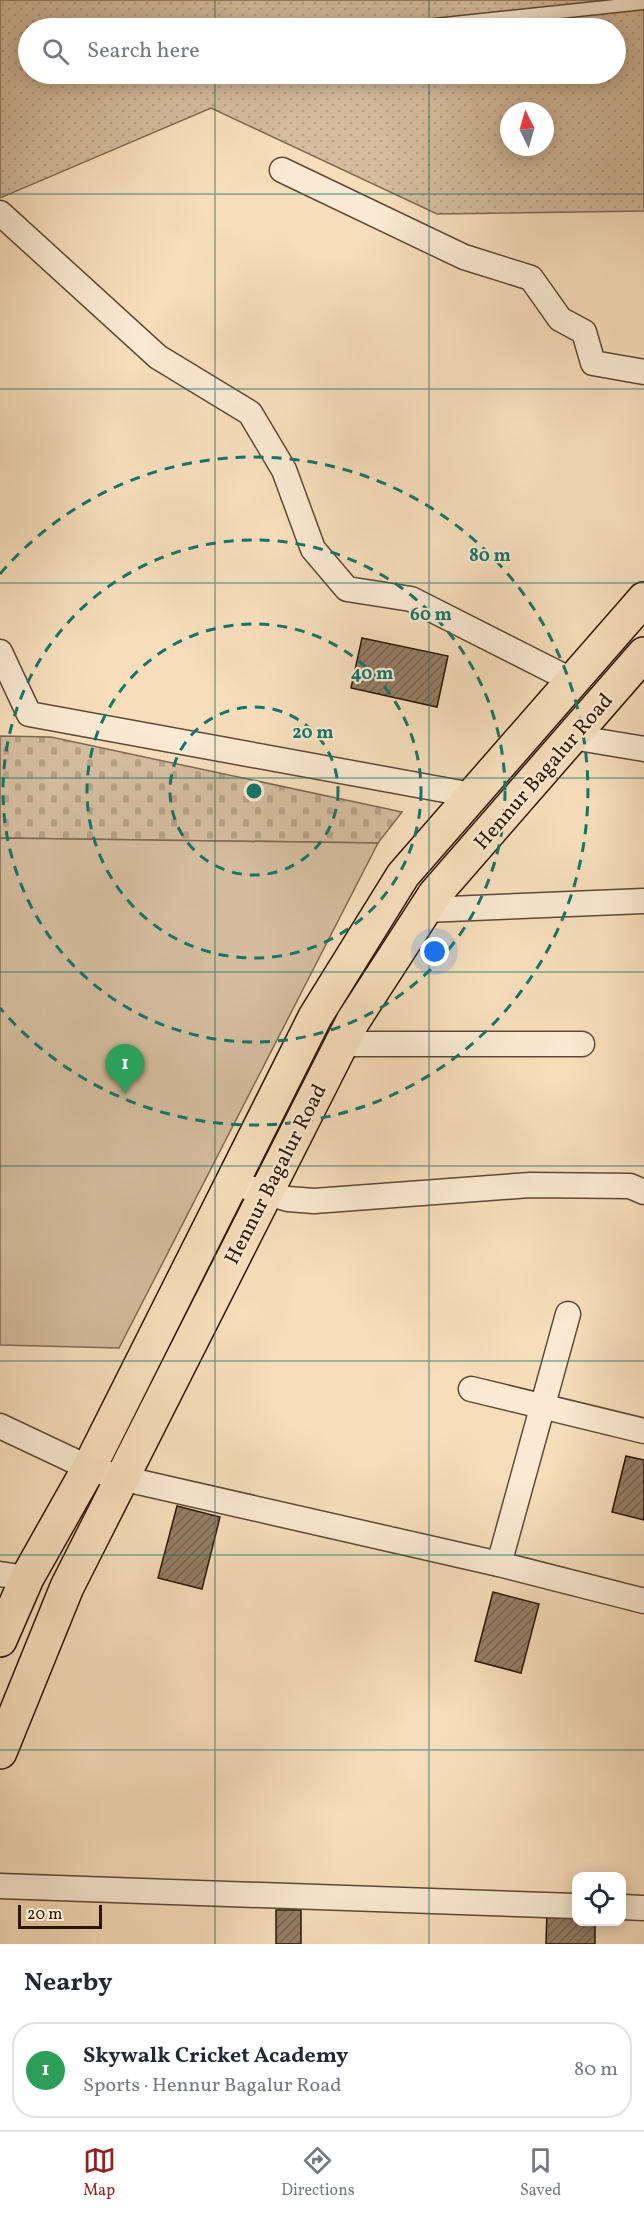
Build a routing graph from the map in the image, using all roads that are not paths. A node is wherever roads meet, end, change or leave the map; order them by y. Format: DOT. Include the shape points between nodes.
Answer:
graph roads {
  1 [pos="644,3"];
  2 [pos="502,18"];
  3 [pos="282,170"];
  4 [pos="0,213"];
  5 [pos="644,372"];
  6 [pos="644,599"];
  7 [pos="0,652"];
  8 [pos="644,654"];
  9 [pos="573,681"];
  10 [pos="572,736"];
  11 [pos="644,749"];
  12 [pos="472,795"];
  13 [pos="644,902"];
  14 [pos="425,910"];
  15 [pos="342,1044"];
  16 [pos="582,1044"];
  17 [pos="232,1183"];
  18 [pos="644,1192"];
  19 [pos="266,1194"];
  20 [pos="568,1314"];
  21 [pos="471,1389"];
  22 [pos="542,1406"];
  23 [pos="0,1426"];
  24 [pos="644,1431"];
  25 [pos="89,1468"];
  26 [pos="121,1478"];
  27 [pos="499,1564"];
  28 [pos="13,1576"];
  29 [pos="644,1601"];
  30 [pos="0,1640"];
  31 [pos="0,1752"];
  32 [pos="0,1886"];
  33 [pos="572,1906"];
  34 [pos="626,1907"];
  35 [pos="644,1908"];
  1 -- 2 [label="lane"];
  3 -- 5 [label="street" via="464,257 531,278 560,319 584,332 593,363"];
  4 -- 9 [label="street" via="158,357 250,413 284,470 313,549 347,589 411,599"];
  6 -- 9 [label="main road, Hennur Bagalur Road"];
  7 -- 12 [label="street" via="29,714"];
  8 -- 10 [label="main road, Hennur Bagalur Road"];
  9 -- 12 [label="main road, Hennur Bagalur Road"];
  10 -- 11 [label="street"];
  10 -- 14 [label="main road, Hennur Bagalur Road"];
  12 -- 17 [label="main road, Hennur Bagalur Road" via="403,875 321,1006"];
  13 -- 14 [label="street"];
  14 -- 15 [label="main road, Hennur Bagalur Road"];
  15 -- 16 [label="street"];
  15 -- 19 [label="main road, Hennur Bagalur Road"];
  17 -- 19 [label="street"];
  17 -- 25 [label="main road, Hennur Bagalur Road"];
  18 -- 19 [label="street" via="630,1186 530,1185 314,1201"];
  19 -- 26 [label="main road, Hennur Bagalur Road"];
  20 -- 22 [label="street"];
  21 -- 22 [label="street"];
  22 -- 24 [label="street"];
  22 -- 27 [label="street"];
  23 -- 25 [label="street"];
  25 -- 26 [label="street"];
  25 -- 28 [label="main road, Hennur Bagalur Road"];
  26 -- 27 [label="street"];
  26 -- 31 [label="main road, Hennur Bagalur Road" via="67,1587"];
  27 -- 29 [label="street"];
  28 -- 30 [label="main road, Hennur Bagalur Road"];
  32 -- 33 [label="street"];
  34 -- 35 [label="street"];
}
